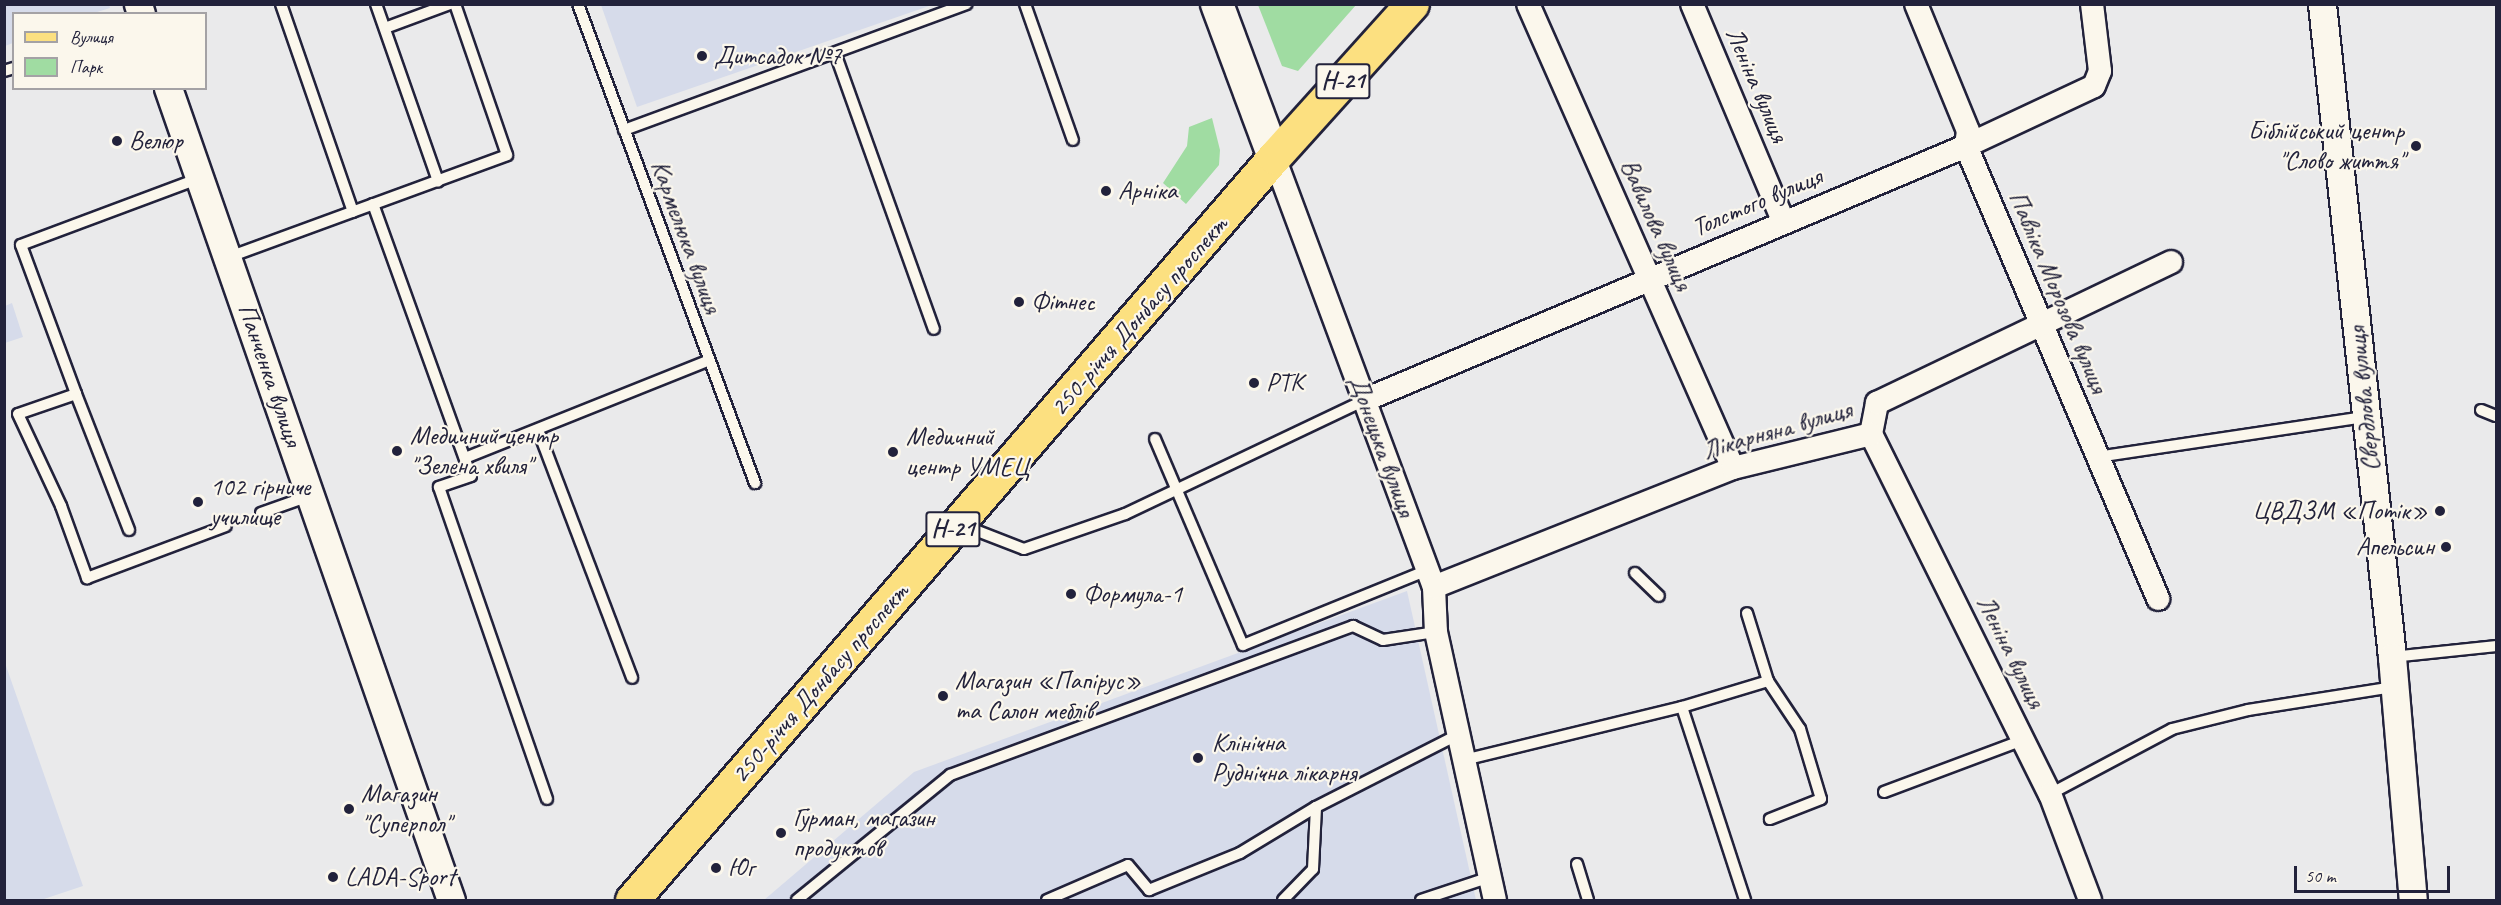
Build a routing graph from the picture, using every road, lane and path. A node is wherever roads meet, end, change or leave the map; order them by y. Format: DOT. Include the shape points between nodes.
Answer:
graph roads {
  1 [pos="281,4"];
  2 [pos="376,4"];
  3 [pos="450,4"];
  4 [pos="455,4"];
  5 [pos="578,4"];
  6 [pos="967,4"];
  7 [pos="1025,4"];
  8 [pos="1217,4"];
  9 [pos="1412,4"];
  10 [pos="1528,4"];
  11 [pos="1692,4"];
  12 [pos="1916,4"];
  13 [pos="2092,4"];
  14 [pos="2322,4"];
  15 [pos="385,28"];
  16 [pos="835,53"];
  17 [pos="169,90"];
  18 [pos="624,130"];
  19 [pos="1073,140"];
  20 [pos="1966,146"];
  21 [pos="1274,158"];
  22 [pos="201,178"];
  23 [pos="438,181"];
  24 [pos="373,204"];
  25 [pos="353,212"];
  26 [pos="1783,221"];
  27 [pos="229,257"];
  28 [pos="2171,262"];
  29 [pos="1649,279"];
  30 [pos="2041,325"];
  31 [pos="934,329"];
  32 [pos="706,361"];
  33 [pos="76,394"];
  34 [pos="1365,400"];
  35 [pos="2481,410"];
  36 [pos="2496,416"];
  37 [pos="2366,417"];
  38 [pos="538,430"];
  39 [pos="1870,434"];
  40 [pos="1155,439"];
  41 [pos="465,458"];
  42 [pos="2097,458"];
  43 [pos="1733,468"];
  44 [pos="755,483"];
  45 [pos="1177,487"];
  46 [pos="311,495"];
  47 [pos="261,513"];
  48 [pos="959,523"];
  49 [pos="226,526"];
  50 [pos="129,530"];
  51 [pos="1635,573"];
  52 [pos="1431,578"];
  53 [pos="1659,596"];
  54 [pos="2158,599"];
  55 [pos="1747,613"];
  56 [pos="1436,632"];
  57 [pos="2496,646"];
  58 [pos="2392,657"];
  59 [pos="632,678"];
  60 [pos="1768,681"];
  61 [pos="2394,687"];
  62 [pos="1682,707"];
  63 [pos="1459,734"];
  64 [pos="2023,740"];
  65 [pos="1464,760"];
  66 [pos="1884,792"];
  67 [pos="2050,794"];
  68 [pos="548,799"];
  69 [pos="1316,807"];
  70 [pos="1770,819"];
  71 [pos="1577,864"];
  72 [pos="1490,877"];
  73 [pos="803,898"];
  74 [pos="451,900"];
  75 [pos="632,900"];
  76 [pos="1047,900"];
  77 [pos="1283,900"];
  78 [pos="1421,900"];
  79 [pos="1496,900"];
  80 [pos="1588,900"];
  81 [pos="1745,900"];
  82 [pos="2090,900"];
  83 [pos="2413,900"];
  1 -- 25 [label="lane"];
  2 -- 15 [label="lane"];
  3 -- 15 [label="lane"];
  4 -- 23 [label="lane" via="507,155"];
  5 -- 18 [label="lane, Кармелюка вулиця"];
  6 -- 16 [label="lane"];
  7 -- 19 [label="lane"];
  8 -- 21 [label="main road, Донецька вулиця"];
  9 -- 21 [label="main road, 250-річчя Донбасу проспект / Н-21"];
  10 -- 29 [label="street, Вавилова вулиця"];
  11 -- 26 [label="street, Леніна вулиця"];
  12 -- 20 [label="street, Павліка Морозова вулиця" via="1968,131"];
  13 -- 20 [label="street, Толстого вулиця" via="2100,71 2094,86"];
  14 -- 37 [label="street, Свердлова вулиця"];
  15 -- 23 [label="lane"];
  16 -- 18 [label="lane"];
  16 -- 31 [label="lane"];
  17 -- 22 [label="street, Панченка вулиця"];
  18 -- 32 [label="lane, Кармелюка вулиця"];
  20 -- 26 [label="street, Толстого вулиця"];
  20 -- 30 [label="street, Павліка Морозова вулиця"];
  21 -- 34 [label="street, Донецька вулиця"];
  21 -- 48 [label="main road, 250-річчя Донбасу проспект / Н-21"];
  22 -- 27 [label="street, Панченка вулиця"];
  22 -- 33 [label="lane" via="21,245"];
  23 -- 24 [label="lane"];
  24 -- 25 [label="lane"];
  24 -- 41 [label="lane"];
  25 -- 27 [label="lane"];
  26 -- 29 [label="street, Толстого вулиця"];
  27 -- 46 [label="street, Панченка вулиця"];
  28 -- 30 [label="street, Лікарняна вулиця"];
  29 -- 34 [label="street, Толстого вулиця"];
  29 -- 43 [label="street, Вавилова вулиця"];
  30 -- 39 [label="street, Лікарняна вулиця" via="1877,403"];
  30 -- 42 [label="street, Павліка Морозова вулиця"];
  32 -- 38 [label="lane"];
  32 -- 44 [label="lane, Кармелюка вулиця"];
  33 -- 49 [label="lane" via="18,414 61,506 87,578"];
  33 -- 50 [label="lane"];
  34 -- 45 [label="lane"];
  34 -- 52 [label="street, Донецька вулиця"];
  35 -- 36 [label="lane"];
  37 -- 42 [label="lane"];
  37 -- 58 [label="street, Свердлова вулиця"];
  38 -- 41 [label="lane"];
  38 -- 59 [label="lane"];
  39 -- 43 [label="street, Лікарняна вулиця"];
  39 -- 64 [label="street, Леніна вулиця"];
  40 -- 45 [label="lane"];
  41 -- 68 [label="lane" via="471,476 440,487"];
  42 -- 54 [label="street, Павліка Морозова вулиця"];
  43 -- 52 [label="street, Лікарняна вулиця"];
  45 -- 48 [label="lane" via="1125,514 1024,549"];
  45 -- 52 [label="lane" via="1243,645"];
  46 -- 47 [label="lane"];
  46 -- 74 [label="street, Панченка вулиця"];
  48 -- 75 [label="main road, 250-річчя Донбасу проспект / Н-21"];
  51 -- 53 [label="lane"];
  52 -- 56 [label="street, Донецька вулиця"];
  55 -- 60 [label="lane"];
  56 -- 63 [label="street, Донецька вулиця"];
  56 -- 73 [label="lane" via="1383,639 1353,626 950,775"];
  57 -- 58 [label="lane"];
  58 -- 61 [label="street, Свердлова вулиця"];
  60 -- 62 [label="lane"];
  60 -- 70 [label="lane" via="1800,729 1821,799"];
  61 -- 67 [label="lane" via="2248,710 2172,729"];
  61 -- 83 [label="street, Свердлова вулиця"];
  62 -- 65 [label="lane"];
  62 -- 81 [label="lane"];
  63 -- 65 [label="street, Донецька вулиця"];
  63 -- 69 [label="lane"];
  64 -- 66 [label="lane"];
  64 -- 67 [label="street, Леніна вулиця"];
  65 -- 72 [label="street, Донецька вулиця"];
  67 -- 82 [label="street, Леніна вулиця"];
  69 -- 76 [label="lane" via="1240,853 1149,890 1128,865"];
  69 -- 77 [label="lane" via="1313,869"];
  71 -- 80 [label="lane"];
  72 -- 78 [label="lane"];
  72 -- 79 [label="street, Донецька вулиця"];
}
